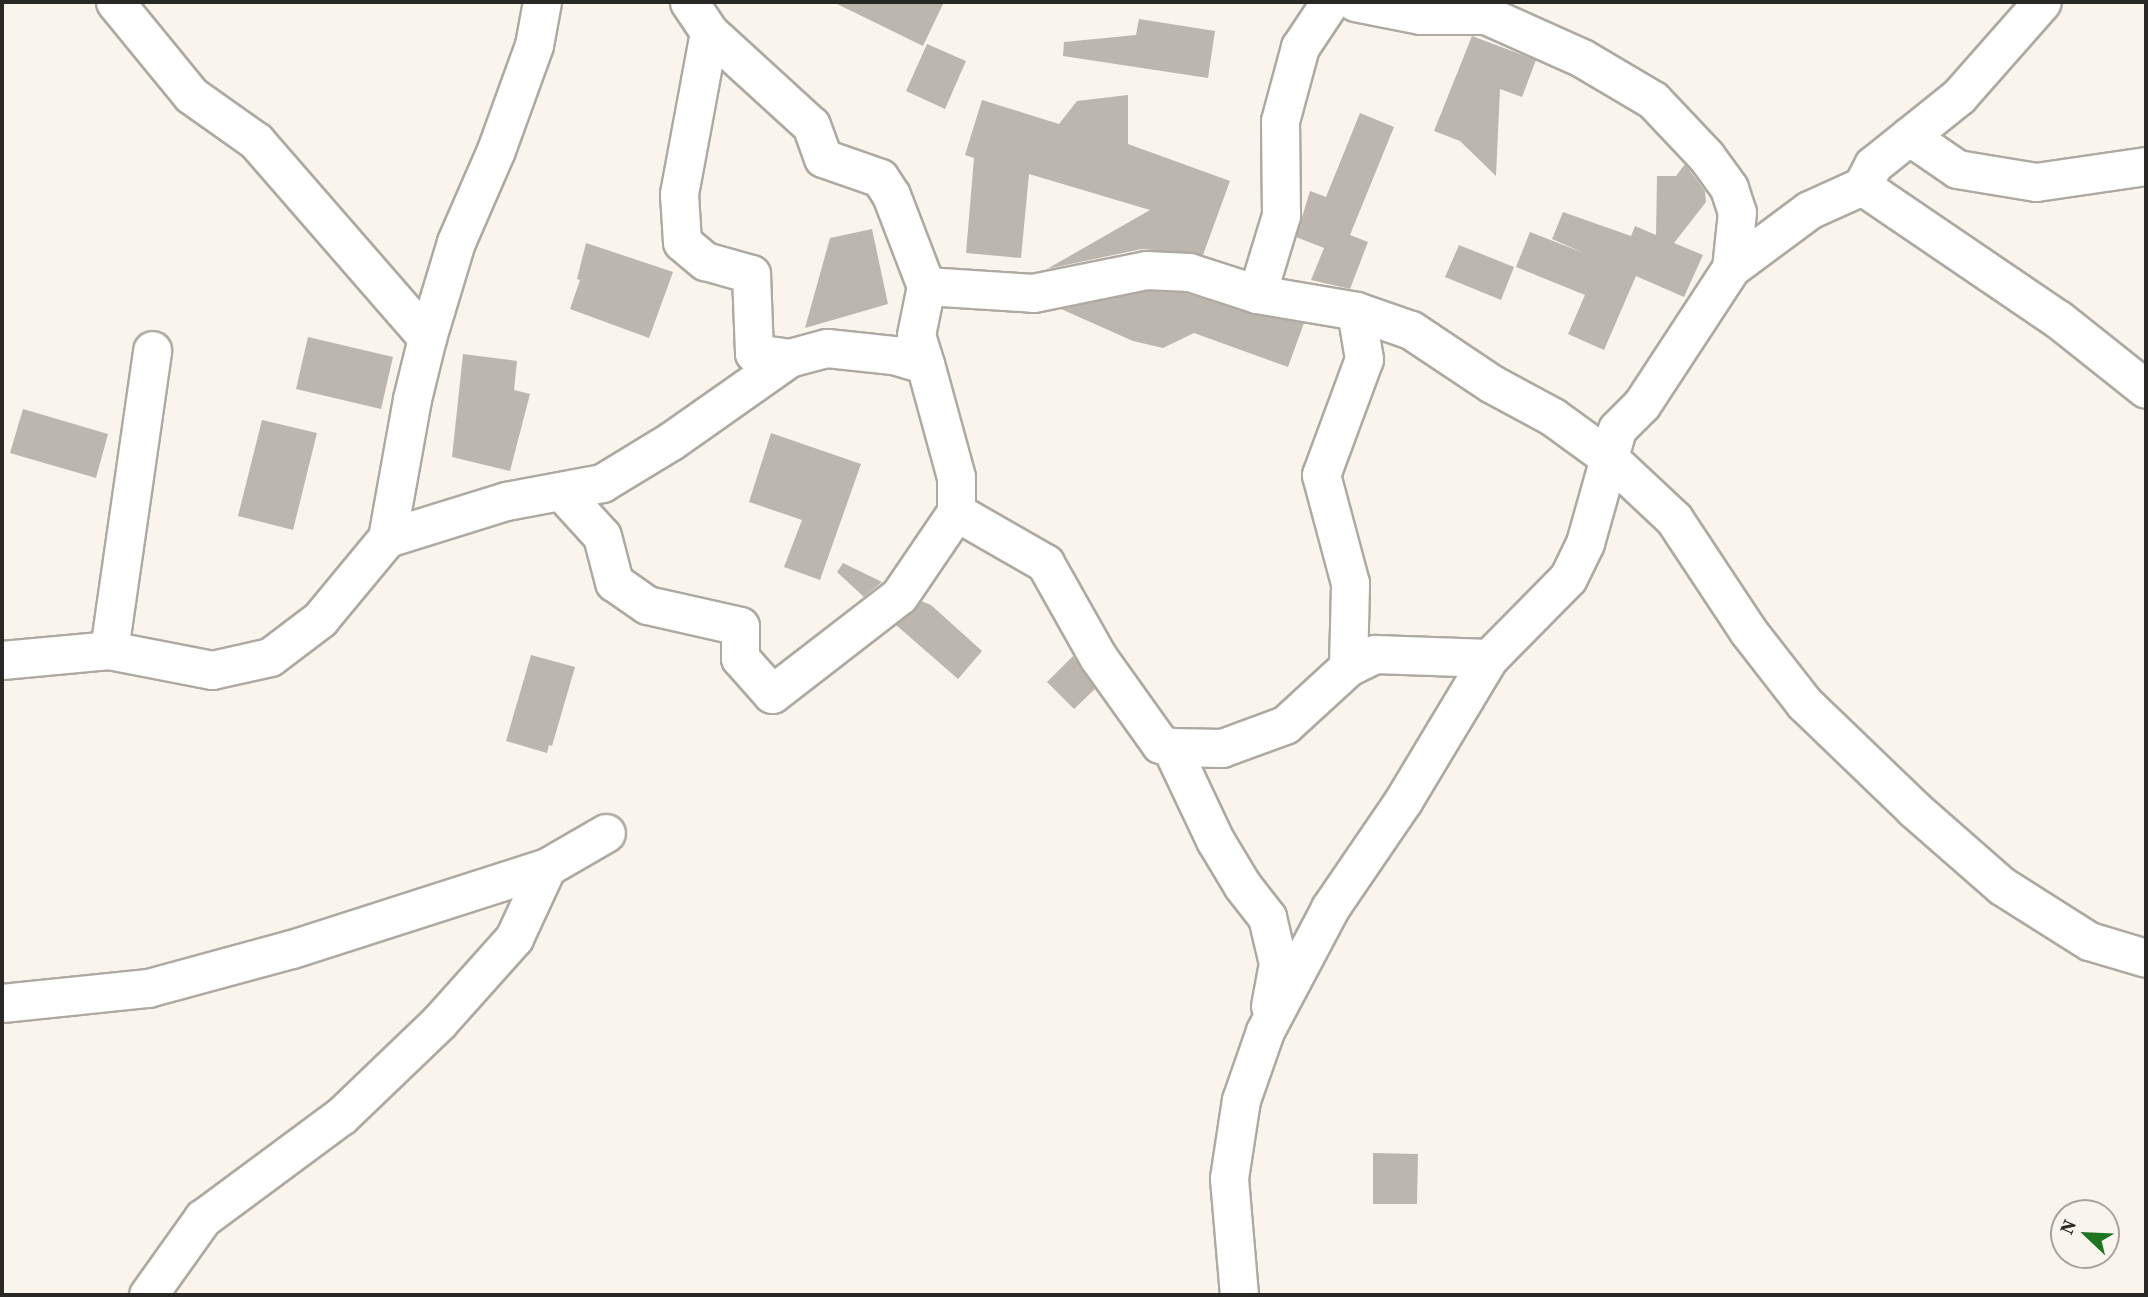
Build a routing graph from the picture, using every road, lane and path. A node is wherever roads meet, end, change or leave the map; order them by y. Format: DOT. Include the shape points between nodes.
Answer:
graph roads {
  1 [pos="115,2"];
  2 [pos="542,2"];
  3 [pos="689,2"];
  4 [pos="1329,2"];
  5 [pos="1355,2"];
  6 [pos="2042,2"];
  7 [pos="1480,8"];
  8 [pos="709,32"];
  9 [pos="1909,136"];
  10 [pos="2146,166"];
  11 [pos="1862,186"];
  12 [pos="1731,268"];
  13 [pos="926,286"];
  14 [pos="1257,295"];
  15 [pos="1356,311"];
  16 [pos="427,338"];
  17 [pos="152,350"];
  18 [pos="789,358"];
  19 [pos="925,364"];
  20 [pos="2146,389"];
  21 [pos="1608,457"];
  22 [pos="562,492"];
  23 [pos="956,512"];
  24 [pos="387,538"];
  25 [pos="109,650"];
  26 [pos="1489,658"];
  27 [pos="2,660"];
  28 [pos="1348,667"];
  29 [pos="1171,747"];
  30 [pos="606,833"];
  31 [pos="547,867"];
  32 [pos="2146,958"];
  33 [pos="2,1003"];
  34 [pos="1265,1031"];
  35 [pos="148,1295"];
  36 [pos="1239,1295"];
  1 -- 16 [label="street" via="191,95 256,141"];
  2 -- 16 [label="street" via="534,45 456,242"];
  3 -- 8 [label="street"];
  4 -- 14 [label="street" via="1300,47 1280,121 1281,215"];
  5 -- 7 [label="street" via="1420,15"];
  6 -- 9 [label="street" via="1959,96"];
  7 -- 12 [label="street" via="1653,100 1706,156 1729,188 1737,212"];
  8 -- 13 [label="street" via="811,125 823,158 880,177"];
  8 -- 18 [label="street" via="679,194 682,242 705,261 751,274 754,353"];
  9 -- 10 [label="street" via="1957,169 2036,182"];
  9 -- 11 [label="street" via="1873,165"];
  11 -- 12 [label="street" via="1809,210"];
  11 -- 20 [label="street" via="2058,319"];
  12 -- 21 [label="street" via="1642,404 1617,429"];
  13 -- 14 [label="street" via="1033,293 1146,270 1189,272"];
  13 -- 19 [label="street" via="916,335"];
  14 -- 15 [label="street"];
  15 -- 21 [label="street" via="1411,330 1492,384 1553,417"];
  15 -- 28 [label="street" via="1364,359 1321,475 1350,583"];
  16 -- 24 [label="street"];
  17 -- 25 [label="street"];
  18 -- 19 [label="street" via="827,348 893,355"];
  18 -- 22 [label="street" via="671,441 602,482"];
  19 -- 23 [label="street" via="956,477"];
  21 -- 26 [label="street" via="1585,543 1568,578"];
  21 -- 32 [label="street" via="1674,519 1748,631 1804,704 1914,809 2013,892 2089,941"];
  22 -- 23 [label="street" via="603,536 614,582 647,605 740,626 740,658 772,694 899,596"];
  22 -- 24 [label="street" via="506,501"];
  23 -- 29 [label="street" via="1045,563 1098,657 1160,744"];
  24 -- 25 [label="street" via="320,619 270,657 212,670"];
  25 -- 27 [label="street"];
  26 -- 28 [label="street" via="1375,654"];
  26 -- 34 [label="street" via="1403,801 1330,908"];
  28 -- 29 [label="street" via="1285,725 1222,748"];
  29 -- 34 [label="street" via="1215,840 1267,917 1278,963"];
  30 -- 31 [label="street"];
  31 -- 33 [label="street" via="292,950 148,988"];
  31 -- 35 [label="street" via="514,938 439,1022 341,1116 203,1218"];
  34 -- 36 [label="street" via="1241,1100 1230,1178"];
}
